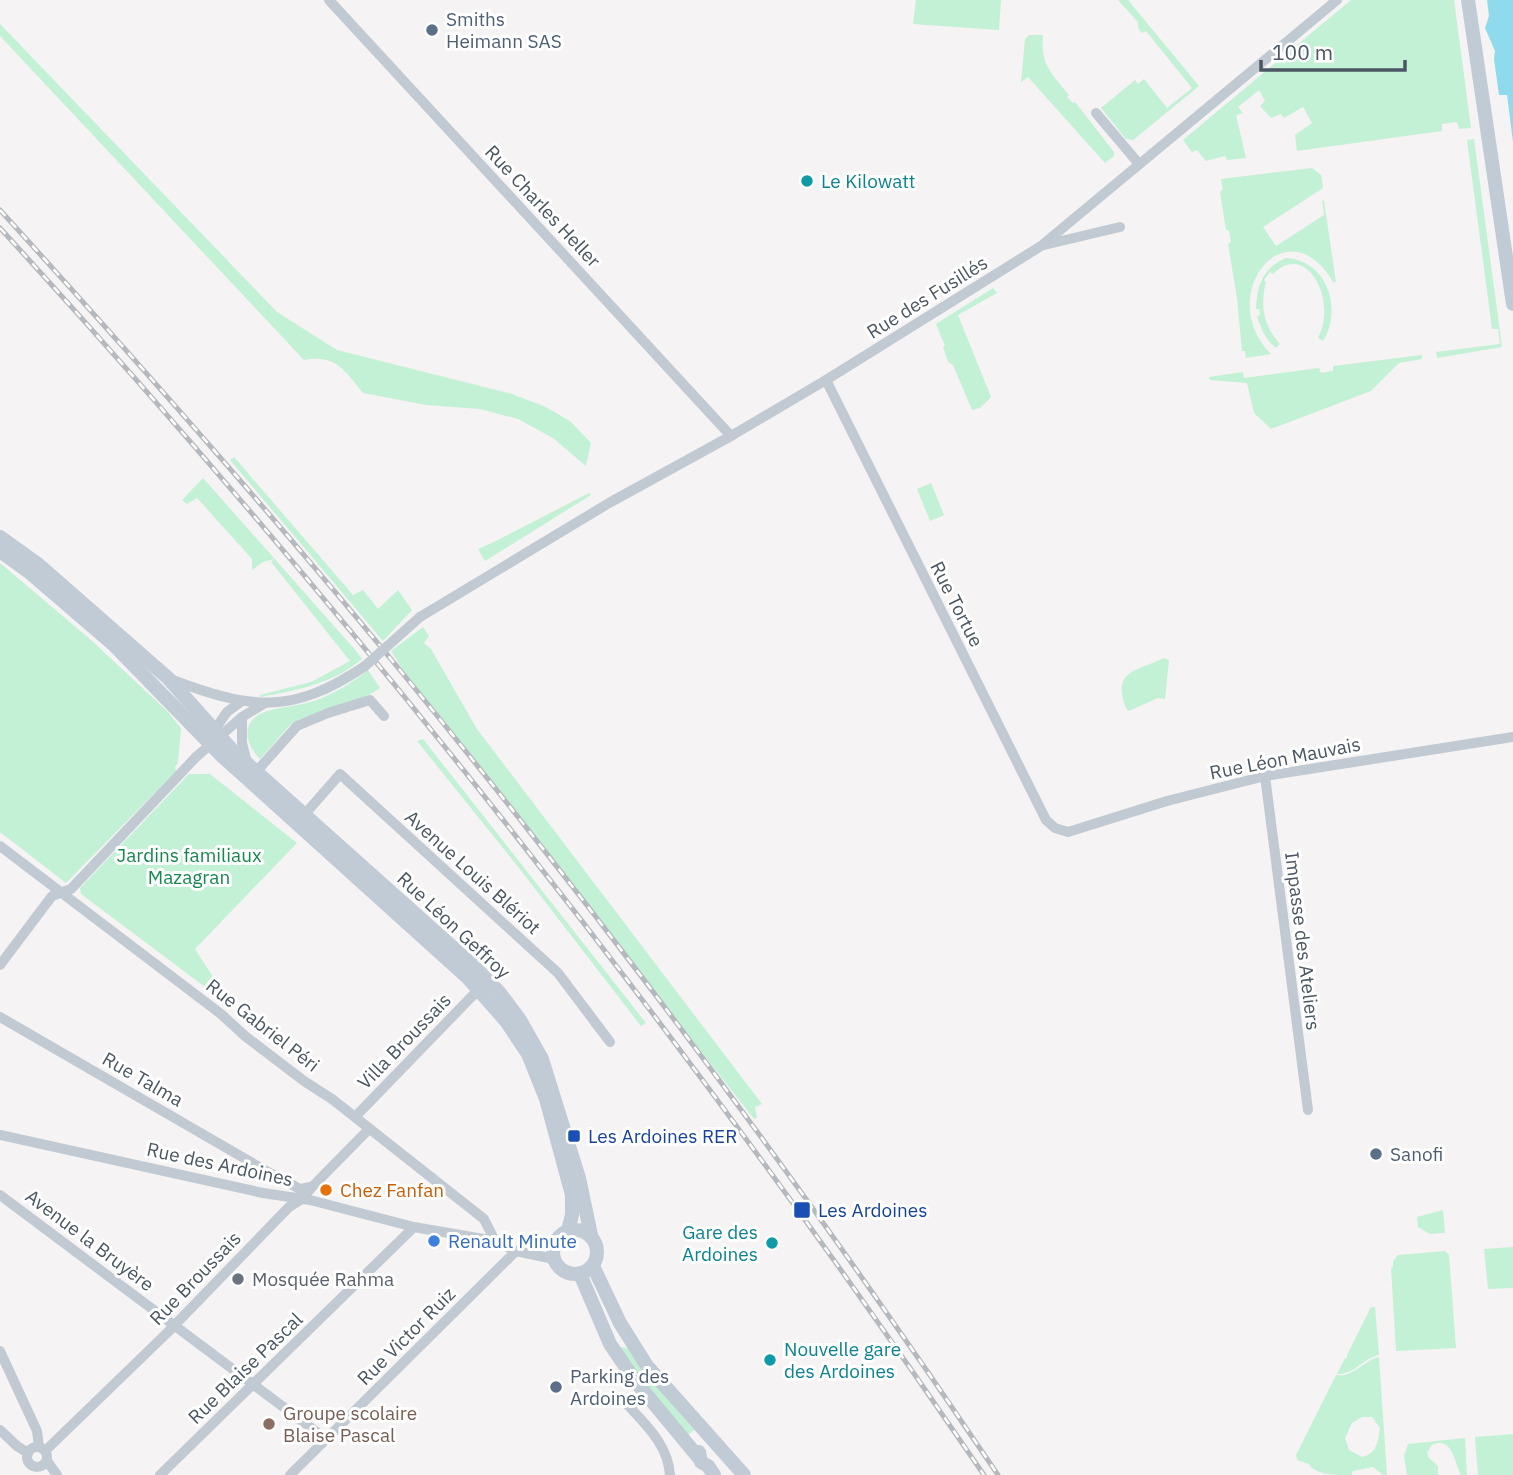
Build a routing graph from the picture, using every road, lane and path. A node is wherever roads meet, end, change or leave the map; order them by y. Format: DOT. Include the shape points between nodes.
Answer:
graph roads {
  1 [pos="329,0"];
  2 [pos="1337,0"];
  3 [pos="1468,0"];
  4 [pos="1096,113"];
  5 [pos="1139,164"];
  6 [pos="1075,217"];
  7 [pos="1120,227"];
  8 [pos="1093,234"];
  9 [pos="1041,246"];
  10 [pos="1513,304"];
  11 [pos="826,380"];
  12 [pos="731,436"];
  13 [pos="0,537"];
  14 [pos="0,551"];
  15 [pos="168,678"];
  16 [pos="242,701"];
  17 [pos="265,703"];
  18 [pos="384,716"];
  19 [pos="242,717"];
  20 [pos="1513,737"];
  21 [pos="213,738"];
  22 [pos="251,768"];
  23 [pos="1265,776"];
  24 [pos="305,814"];
  25 [pos="1068,832"];
  26 [pos="0,846"];
  27 [pos="61,893"];
  28 [pos="0,965"];
  29 [pos="479,989"];
  30 [pos="0,1017"];
  31 [pos="610,1042"];
  32 [pos="1308,1110"];
  33 [pos="355,1116"];
  34 [pos="369,1129"];
  35 [pos="0,1135"];
  36 [pos="268,1172"];
  37 [pos="312,1186"];
  38 [pos="263,1193"];
  39 [pos="0,1195"];
  40 [pos="302,1199"];
  41 [pos="414,1227"];
  42 [pos="568,1230"];
  43 [pos="590,1235"];
  44 [pos="495,1241"];
  45 [pos="516,1251"];
  46 [pos="554,1259"];
  47 [pos="586,1270"];
  48 [pos="174,1325"];
  49 [pos="0,1351"];
  50 [pos="255,1384"];
  51 [pos="625,1402"];
  52 [pos="0,1430"];
  53 [pos="326,1439"];
  54 [pos="718,1446"];
  55 [pos="28,1453"];
  56 [pos="44,1453"];
  57 [pos="707,1466"];
  58 [pos="26,1469"];
  59 [pos="57,1475"];
  60 [pos="160,1475"];
  61 [pos="290,1475"];
  62 [pos="670,1475"];
  63 [pos="744,1475"];
  1 -- 12 [label="street, Rue Charles Heller"];
  2 -- 5 [label="street, Rue des Fusillés"];
  3 -- 10 [label="street"];
  4 -- 5 [label="street"];
  5 -- 6 [label="street, Rue des Fusillés"];
  6 -- 8 [label="street"];
  6 -- 9 [label="street, Rue des Fusillés"];
  7 -- 8 [label="street"];
  8 -- 9 [label="street"];
  9 -- 11 [label="street, Rue des Fusillés" via="995,282"];
  11 -- 12 [label="street, Rue des Fusillés"];
  11 -- 25 [label="street, Rue Tortue" via="1046,820"];
  12 -- 17 [label="street, Rue des Fusillés, bridge" via="420,617 338,684 304,698"];
  13 -- 15 [label="street" via="39,565"];
  14 -- 21 [label="street" via="115,646"];
  15 -- 16 [label="street"];
  15 -- 21 [label="street"];
  16 -- 17 [label="street"];
  16 -- 21 [label="street" via="227,712"];
  17 -- 19 [label="street"];
  18 -- 22 [label="street" via="370,700 328,713 297,726"];
  19 -- 21 [label="street"];
  19 -- 22 [label="street" via="242,743"];
  20 -- 23 [label="street, Rue Léon Mauvais"];
  21 -- 22 [label="street, Rue Léon Geffroy"];
  21 -- 27 [label="street" via="71,889"];
  21 -- 29 [label="street, Rue Léon Geffroy" via="256,789"];
  22 -- 24 [label="street, Rue Léon Geffroy"];
  23 -- 25 [label="street, Rue Léon Mauvais"];
  23 -- 32 [label="street, Impasse des Ateliers"];
  24 -- 31 [label="street, Avenue Louis Blériot" via="340,774 558,972"];
  24 -- 43 [label="street, Rue Léon Geffroy" via="477,969 520,1020 542,1059 556,1101"];
  26 -- 27 [label="street, Rue Gabriel Péri"];
  27 -- 28 [label="street" via="52,896"];
  27 -- 33 [label="street, Rue Gabriel Péri"];
  29 -- 33 [label="street, Villa Broussais"];
  29 -- 42 [label="street, Rue Léon Geffroy" via="519,1039 542,1088 572,1195"];
  30 -- 36 [label="street, Rue Talma"];
  33 -- 34 [label="street, Rue Gabriel Péri"];
  34 -- 37 [label="street, Rue Broussais"];
  34 -- 44 [label="street, Rue Gabriel Péri" via="484,1219"];
  35 -- 38 [label="street, Rue des Ardoines"];
  36 -- 37 [label="street, Rue Talma" via="300,1189"];
  36 -- 38 [label="street"];
  37 -- 40 [label="street, Rue Broussais"];
  38 -- 40 [label="street, Rue des Ardoines"];
  39 -- 48 [label="street, Avenue la Bruyère"];
  40 -- 41 [label="street, Rue des Ardoines"];
  40 -- 48 [label="street, Rue Broussais"];
  41 -- 44 [label="street, Rue des Ardoines"];
  41 -- 50 [label="street, Rue Blaise Pascal"];
  42 -- 43 [label="street"];
  42 -- 46 [label="street" via="554,1244"];
  43 -- 47 [label="street" via="598,1251"];
  44 -- 45 [label="street, Rue des Ardoines"];
  45 -- 46 [label="street, Rue des Ardoines"];
  45 -- 53 [label="street, Rue Victor Ruiz"];
  46 -- 47 [label="street" via="564,1271"];
  47 -- 54 [label="street" via="647,1366"];
  47 -- 57 [label="street" via="610,1344"];
  48 -- 50 [label="street, Avenue la Bruyère"];
  48 -- 56 [label="street, Rue Broussais"];
  49 -- 56 [label="street"];
  50 -- 53 [label="street, Avenue la Bruyère"];
  50 -- 60 [label="street, Rue Blaise Pascal"];
  51 -- 62 [label="street" via="658,1440"];
  52 -- 55 [label="street"];
  53 -- 61 [label="street, Rue Victor Ruiz"];
  54 -- 57 [label="street" via="702,1446"];
  54 -- 63 [label="street"];
  55 -- 56 [label="street, Rue Broussais" via="32,1448"];
  55 -- 58 [label="street"];
  56 -- 58 [label="street" via="39,1467"];
  56 -- 59 [label="street"];
}
